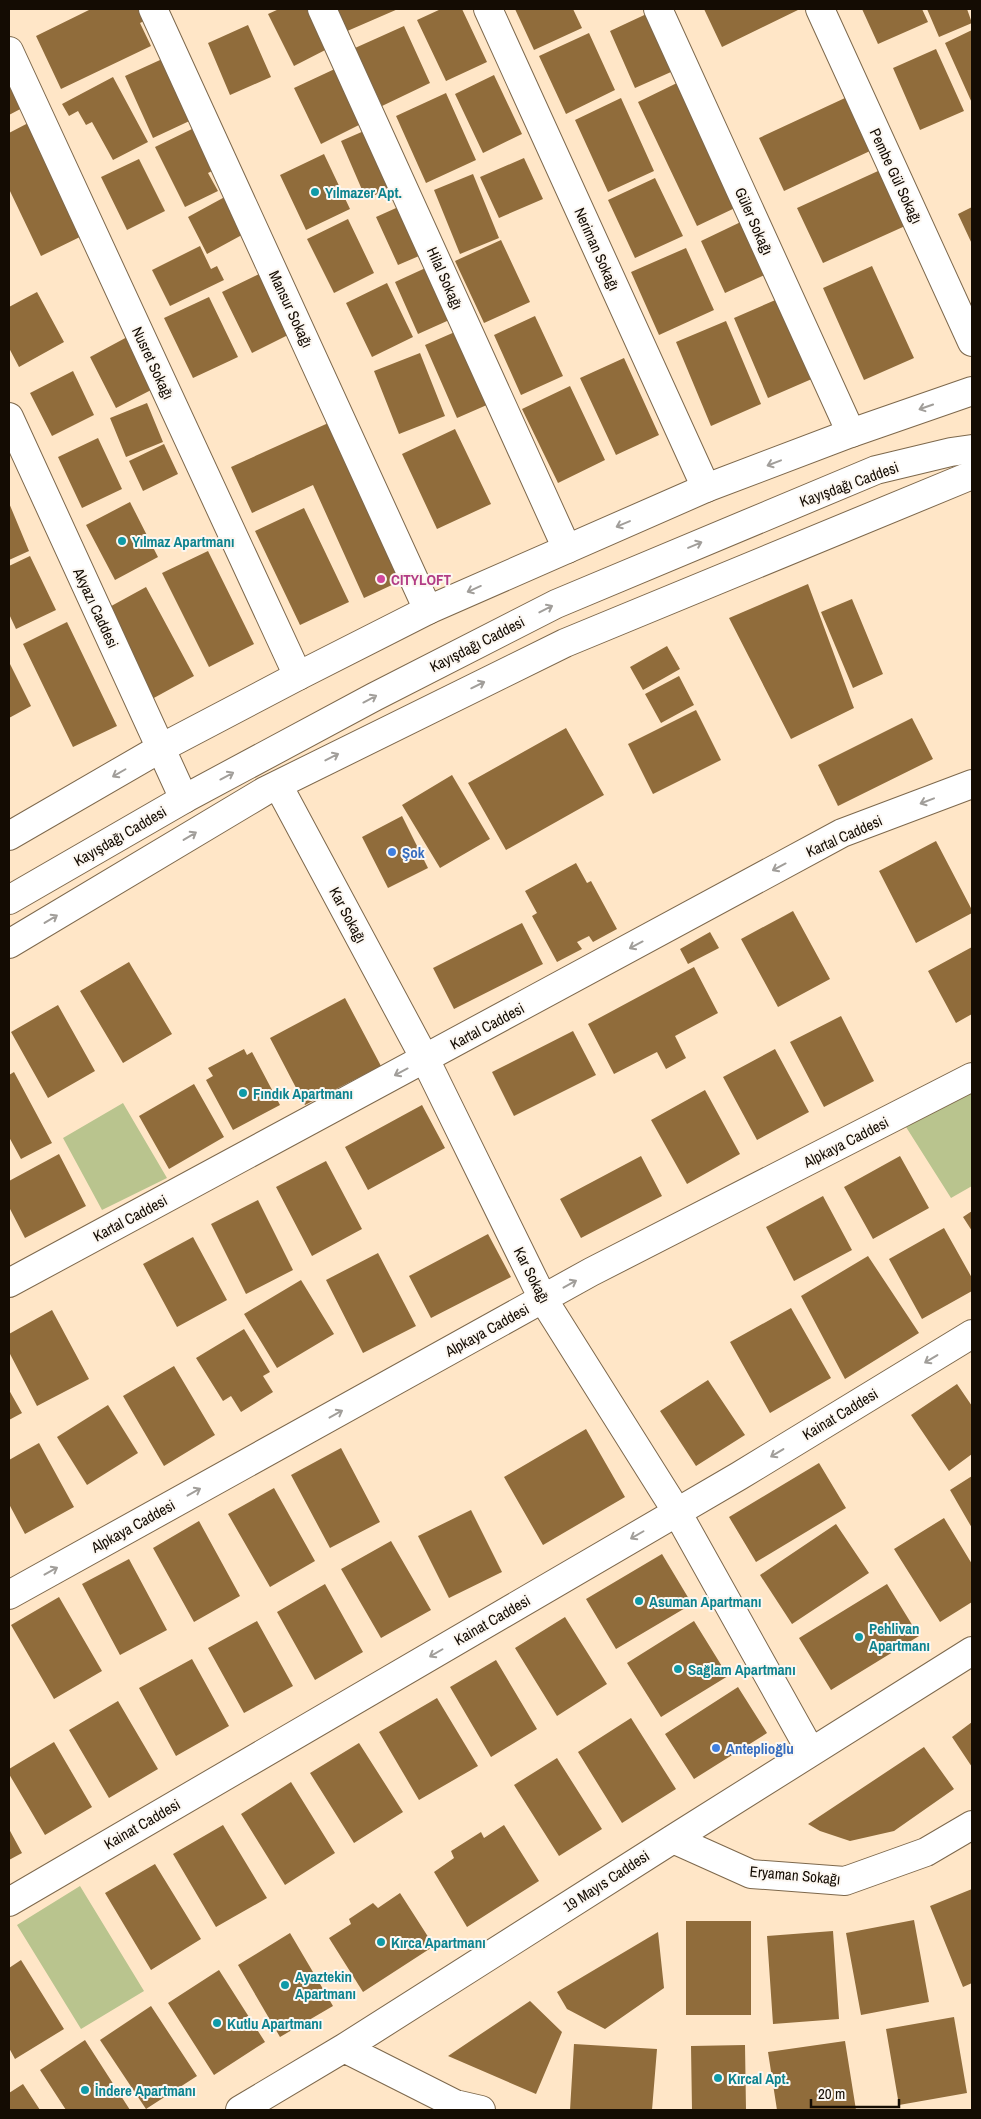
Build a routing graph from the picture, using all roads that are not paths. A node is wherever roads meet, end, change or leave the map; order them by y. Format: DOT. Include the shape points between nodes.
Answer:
graph roads {
  1 [pos="153,9"];
  2 [pos="322,9"];
  3 [pos="488,9"];
  4 [pos="658,9"];
  5 [pos="820,9"];
  6 [pos="9,51"];
  7 [pos="972,342"];
  8 [pos="972,391"];
  9 [pos="9,417"];
  10 [pos="851,433"];
  11 [pos="972,449"];
  12 [pos="972,475"];
  13 [pos="706,488"];
  14 [pos="567,549"];
  15 [pos="428,610"];
  16 [pos="298,676"];
  17 [pos="161,748"];
  18 [pos="972,784"];
  19 [pos="278,785"];
  20 [pos="184,799"];
  21 [pos="11,830"];
  22 [pos="9,900"];
  23 [pos="9,944"];
  24 [pos="425,1059"];
  25 [pos="972,1077"];
  26 [pos="9,1283"];
  27 [pos="543,1299"];
  28 [pos="972,1334"];
  29 [pos="677,1512"];
  30 [pos="9,1595"];
  31 [pos="972,1651"];
  32 [pos="811,1752"];
  33 [pos="972,1825"];
  34 [pos="672,1839"];
  35 [pos="9,1902"];
  36 [pos="344,2048"];
  37 [pos="240,2110"];
  38 [pos="482,2110"];
  1 -- 15 [label="street, Mansur Sokağı"];
  2 -- 14 [label="street, Hilal Sokağı"];
  3 -- 13 [label="street, Neriman Sokağı"];
  4 -- 10 [label="street, Güler Sokağı"];
  5 -- 7 [label="street, Pembe Gül Sokağı"];
  6 -- 16 [label="street, Nusret Sokağı"];
  8 -- 10 [label="street, one-way"];
  9 -- 17 [label="street, Akyazı Caddesi"];
  10 -- 13 [label="street, one-way"];
  20 -- 11 [label="street, Kayışdağı Caddesi, one-way" via="556,604 876,470"];
  19 -- 12 [label="street, one-way" via="565,642"];
  13 -- 14 [label="street, one-way"];
  14 -- 15 [label="street, one-way"];
  15 -- 16 [label="street"];
  16 -- 17 [label="street"];
  17 -- 20 [label="street, Akyazı Caddesi"];
  17 -- 21 [label="street, one-way"];
  18 -- 24 [label="street, Kartal Caddesi, one-way" via="842,833"];
  23 -- 19 [label="street, one-way"];
  19 -- 24 [label="street, Kar Sokağı"];
  20 -- 22 [label="street, Kayışdağı Caddesi"];
  24 -- 26 [label="street, Kartal Caddesi, one-way"];
  24 -- 27 [label="street, Kar Sokağı"];
  27 -- 25 [label="street, Alpkaya Caddesi, one-way"];
  27 -- 29 [label="street, Kar Sokağı"];
  30 -- 27 [label="street, Alpkaya Caddesi, one-way"];
  28 -- 29 [label="street, Kainat Caddesi, one-way"];
  29 -- 32 [label="street, Kar Sokağı"];
  29 -- 35 [label="street, Kainat Caddesi, one-way"];
  31 -- 32 [label="street, 19 Mayıs Caddesi"];
  32 -- 34 [label="street, 19 Mayıs Caddesi"];
  33 -- 34 [label="street, Eryaman Sokağı" via="926,1852 845,1881 751,1874"];
  34 -- 36 [label="street, 19 Mayıs Caddesi"];
  36 -- 37 [label="street, 19 Mayıs Caddesi"];
  36 -- 38 [label="street" via="454,2104"];
}
